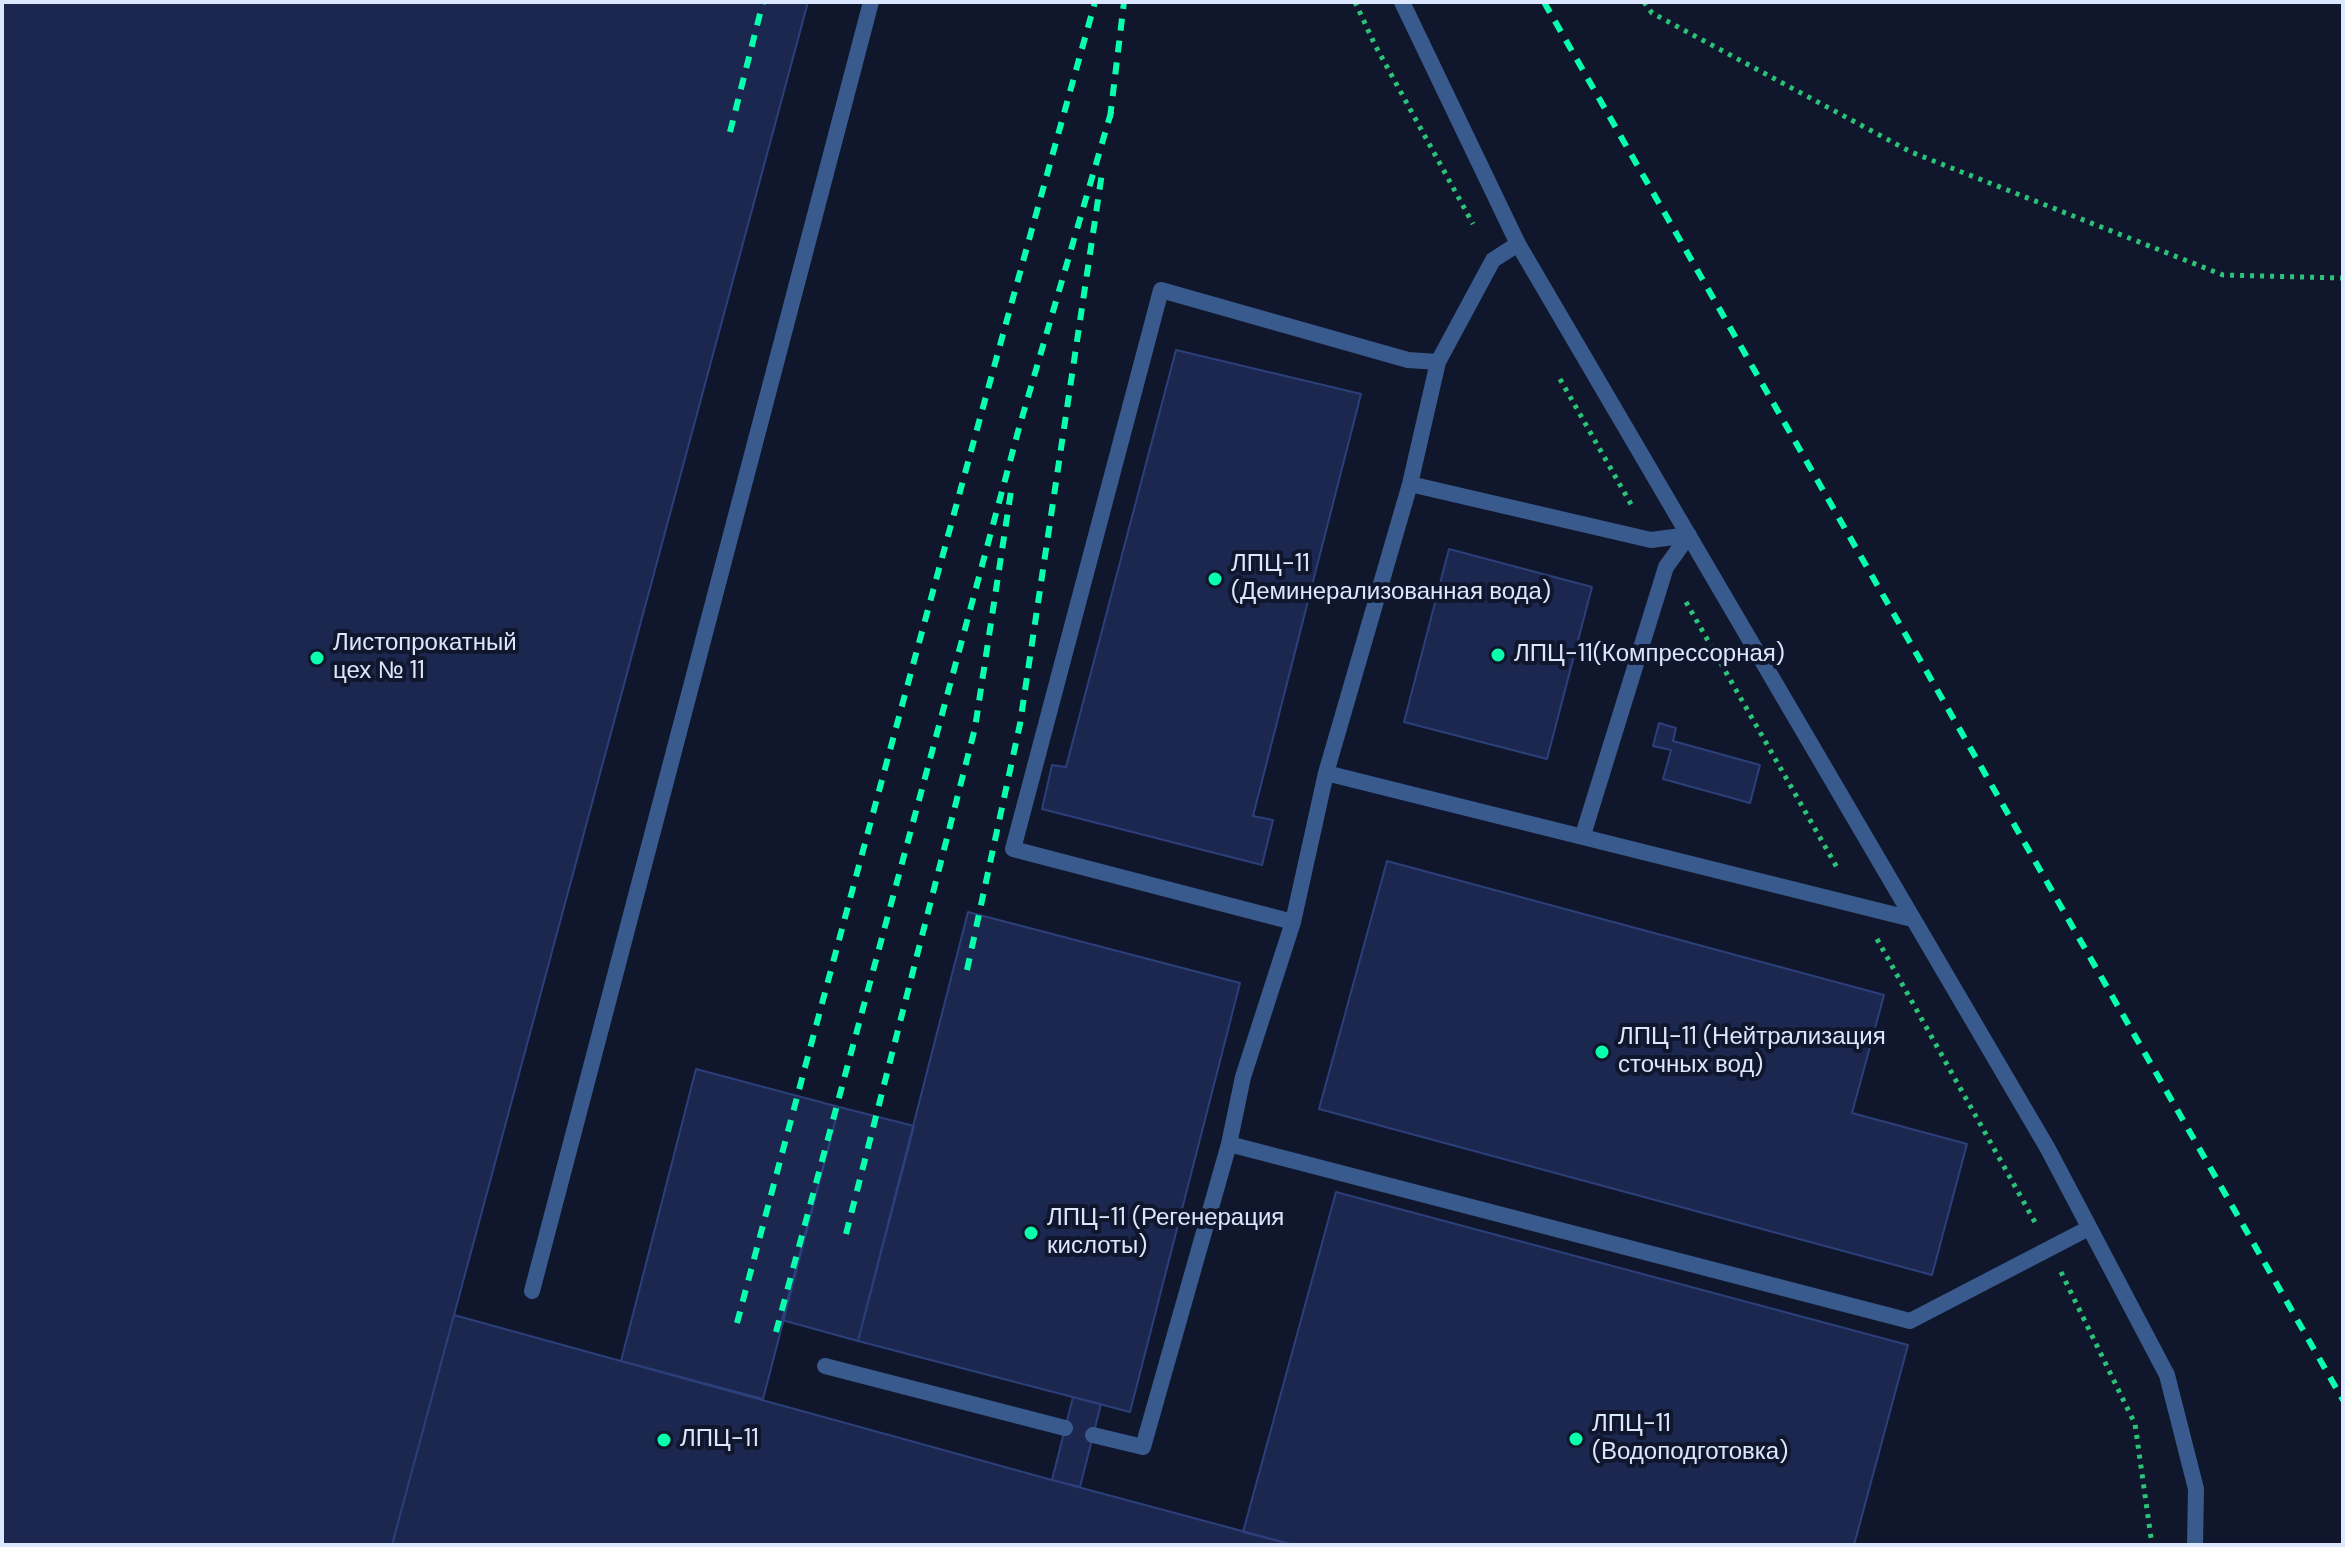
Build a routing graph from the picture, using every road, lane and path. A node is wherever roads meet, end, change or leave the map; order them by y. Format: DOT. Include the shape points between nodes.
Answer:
graph roads {
  1 [pos="871,2"];
  2 [pos="1355,2"];
  3 [pos="1402,2"];
  4 [pos="1644,2"];
  5 [pos="1518,244"];
  6 [pos="1493,260"];
  7 [pos="2343,278"];
  8 [pos="1438,362"];
  9 [pos="1553,366"];
  10 [pos="1410,484"];
  11 [pos="1689,535"];
  12 [pos="1651,540"];
  13 [pos="1666,567"];
  14 [pos="1326,773"];
  15 [pos="1583,835"];
  16 [pos="1858,906"];
  17 [pos="1912,919"];
  18 [pos="1293,922"];
  19 [pos="1229,1144"];
  20 [pos="2089,1228"];
  21 [pos="2050,1249"];
  22 [pos="532,1291"];
  23 [pos="825,1366"];
  24 [pos="1065,1428"];
  25 [pos="1093,1435"];
  26 [pos="2152,1545"];
  27 [pos="2195,1545"];
  1 -- 22 [label="lane"];
  2 -- 6 [label="path"];
  3 -- 5 [label="lane"];
  4 -- 7 [label="path" via="1652,13 1941,164 2223,275"];
  5 -- 6 [label="lane"];
  5 -- 11 [label="lane"];
  6 -- 8 [label="lane"];
  8 -- 10 [label="lane"];
  8 -- 18 [label="lane" via="1408,360 1161,290 1013,849"];
  9 -- 12 [label="path"];
  10 -- 12 [label="lane"];
  10 -- 14 [label="lane"];
  11 -- 12 [label="lane"];
  11 -- 13 [label="lane"];
  11 -- 17 [label="lane"];
  13 -- 15 [label="lane"];
  13 -- 16 [label="path"];
  14 -- 15 [label="lane"];
  14 -- 18 [label="lane"];
  15 -- 16 [label="lane"];
  16 -- 17 [label="lane"];
  16 -- 21 [label="path"];
  17 -- 20 [label="lane"];
  18 -- 19 [label="lane" via="1243,1077"];
  19 -- 21 [label="lane" via="1910,1321"];
  19 -- 25 [label="lane" via="1143,1447"];
  20 -- 21 [label="lane"];
  20 -- 27 [label="lane" via="2167,1375 2196,1489"];
  21 -- 26 [label="path" via="2135,1424"];
  23 -- 24 [label="lane"];
}
